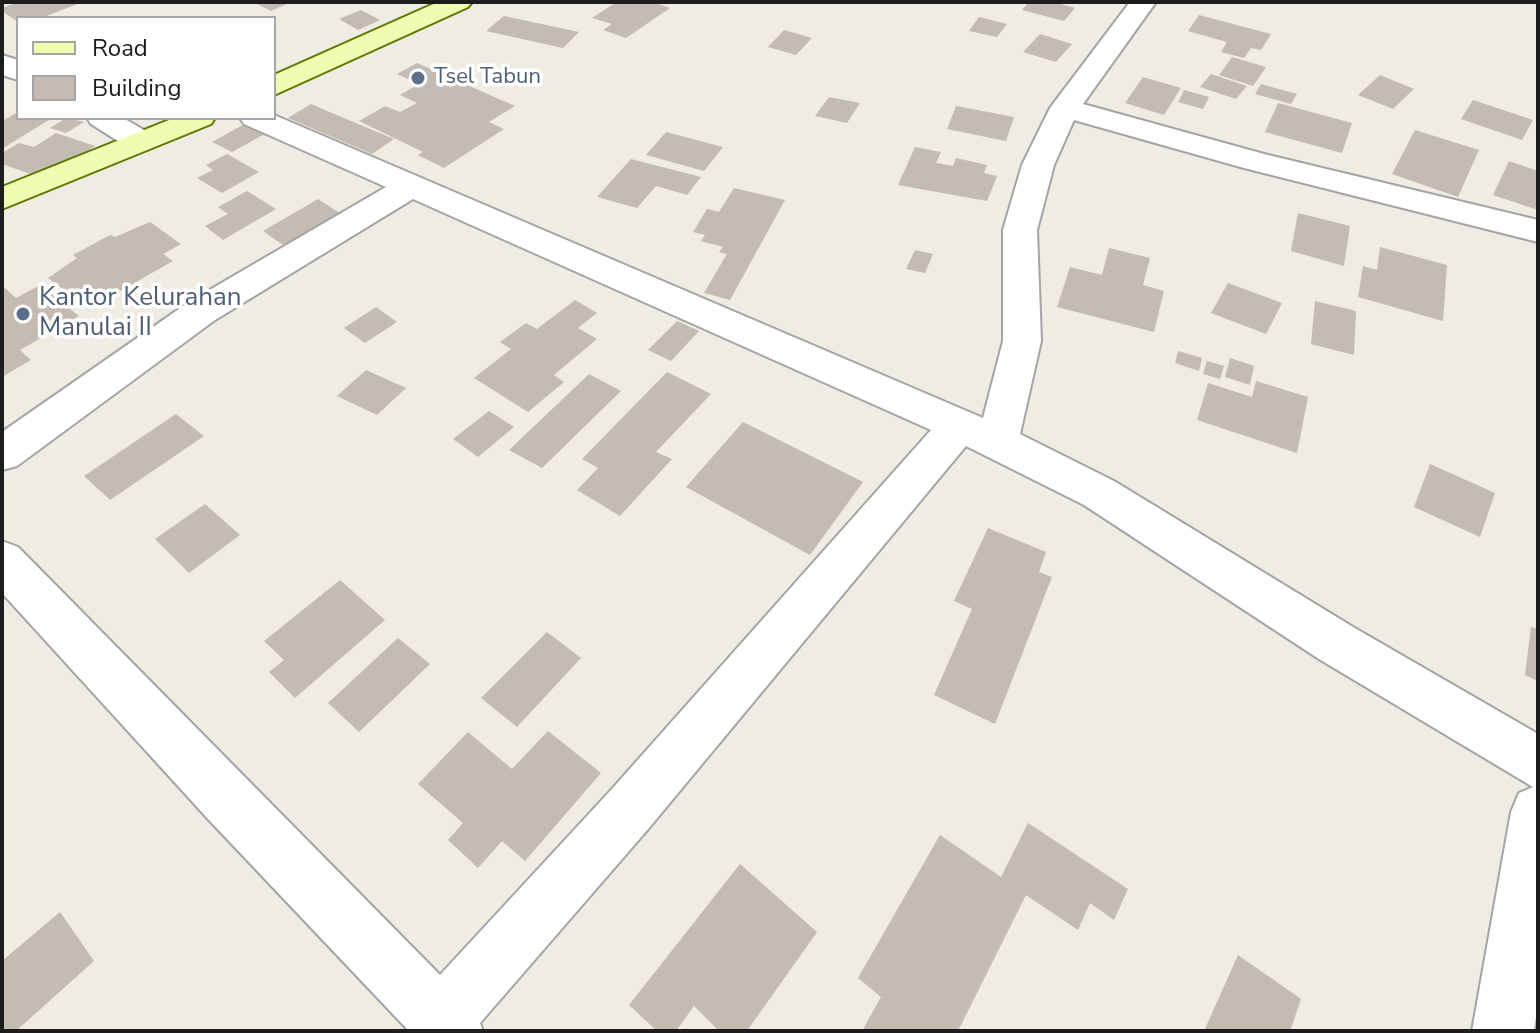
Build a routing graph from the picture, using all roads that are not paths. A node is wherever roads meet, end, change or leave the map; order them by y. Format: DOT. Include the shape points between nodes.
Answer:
graph roads {
  1 [pos="459,2"];
  2 [pos="1143,2"];
  3 [pos="276,85"];
  4 [pos="1065,108"];
  5 [pos="105,120"];
  6 [pos="195,120"];
  7 [pos="260,120"];
  8 [pos="140,141"];
  9 [pos="412,186"];
  10 [pos="2,199"];
  11 [pos="1538,231"];
  12 [pos="979,433"];
  13 [pos="2,454"];
  14 [pos="2,561"];
  15 [pos="1538,763"];
  16 [pos="1538,812"];
  17 [pos="446,1026"];
  18 [pos="1503,1031"];
  1 -- 3 [label="main road"];
  2 -- 4 [label="street"];
  4 -- 11 [label="street"];
  4 -- 12 [label="street" via="1038,165 1020,230 1022,341"];
  5 -- 8 [label="street"];
  6 -- 8 [label="main road"];
  7 -- 9 [label="street"];
  8 -- 10 [label="main road"];
  9 -- 12 [label="street"];
  9 -- 13 [label="street" via="202,311"];
  12 -- 15 [label="street" via="1099,493"];
  12 -- 17 [label="street" via="630,809"];
  14 -- 17 [label="street"];
  16 -- 18 [label="street"];
}
